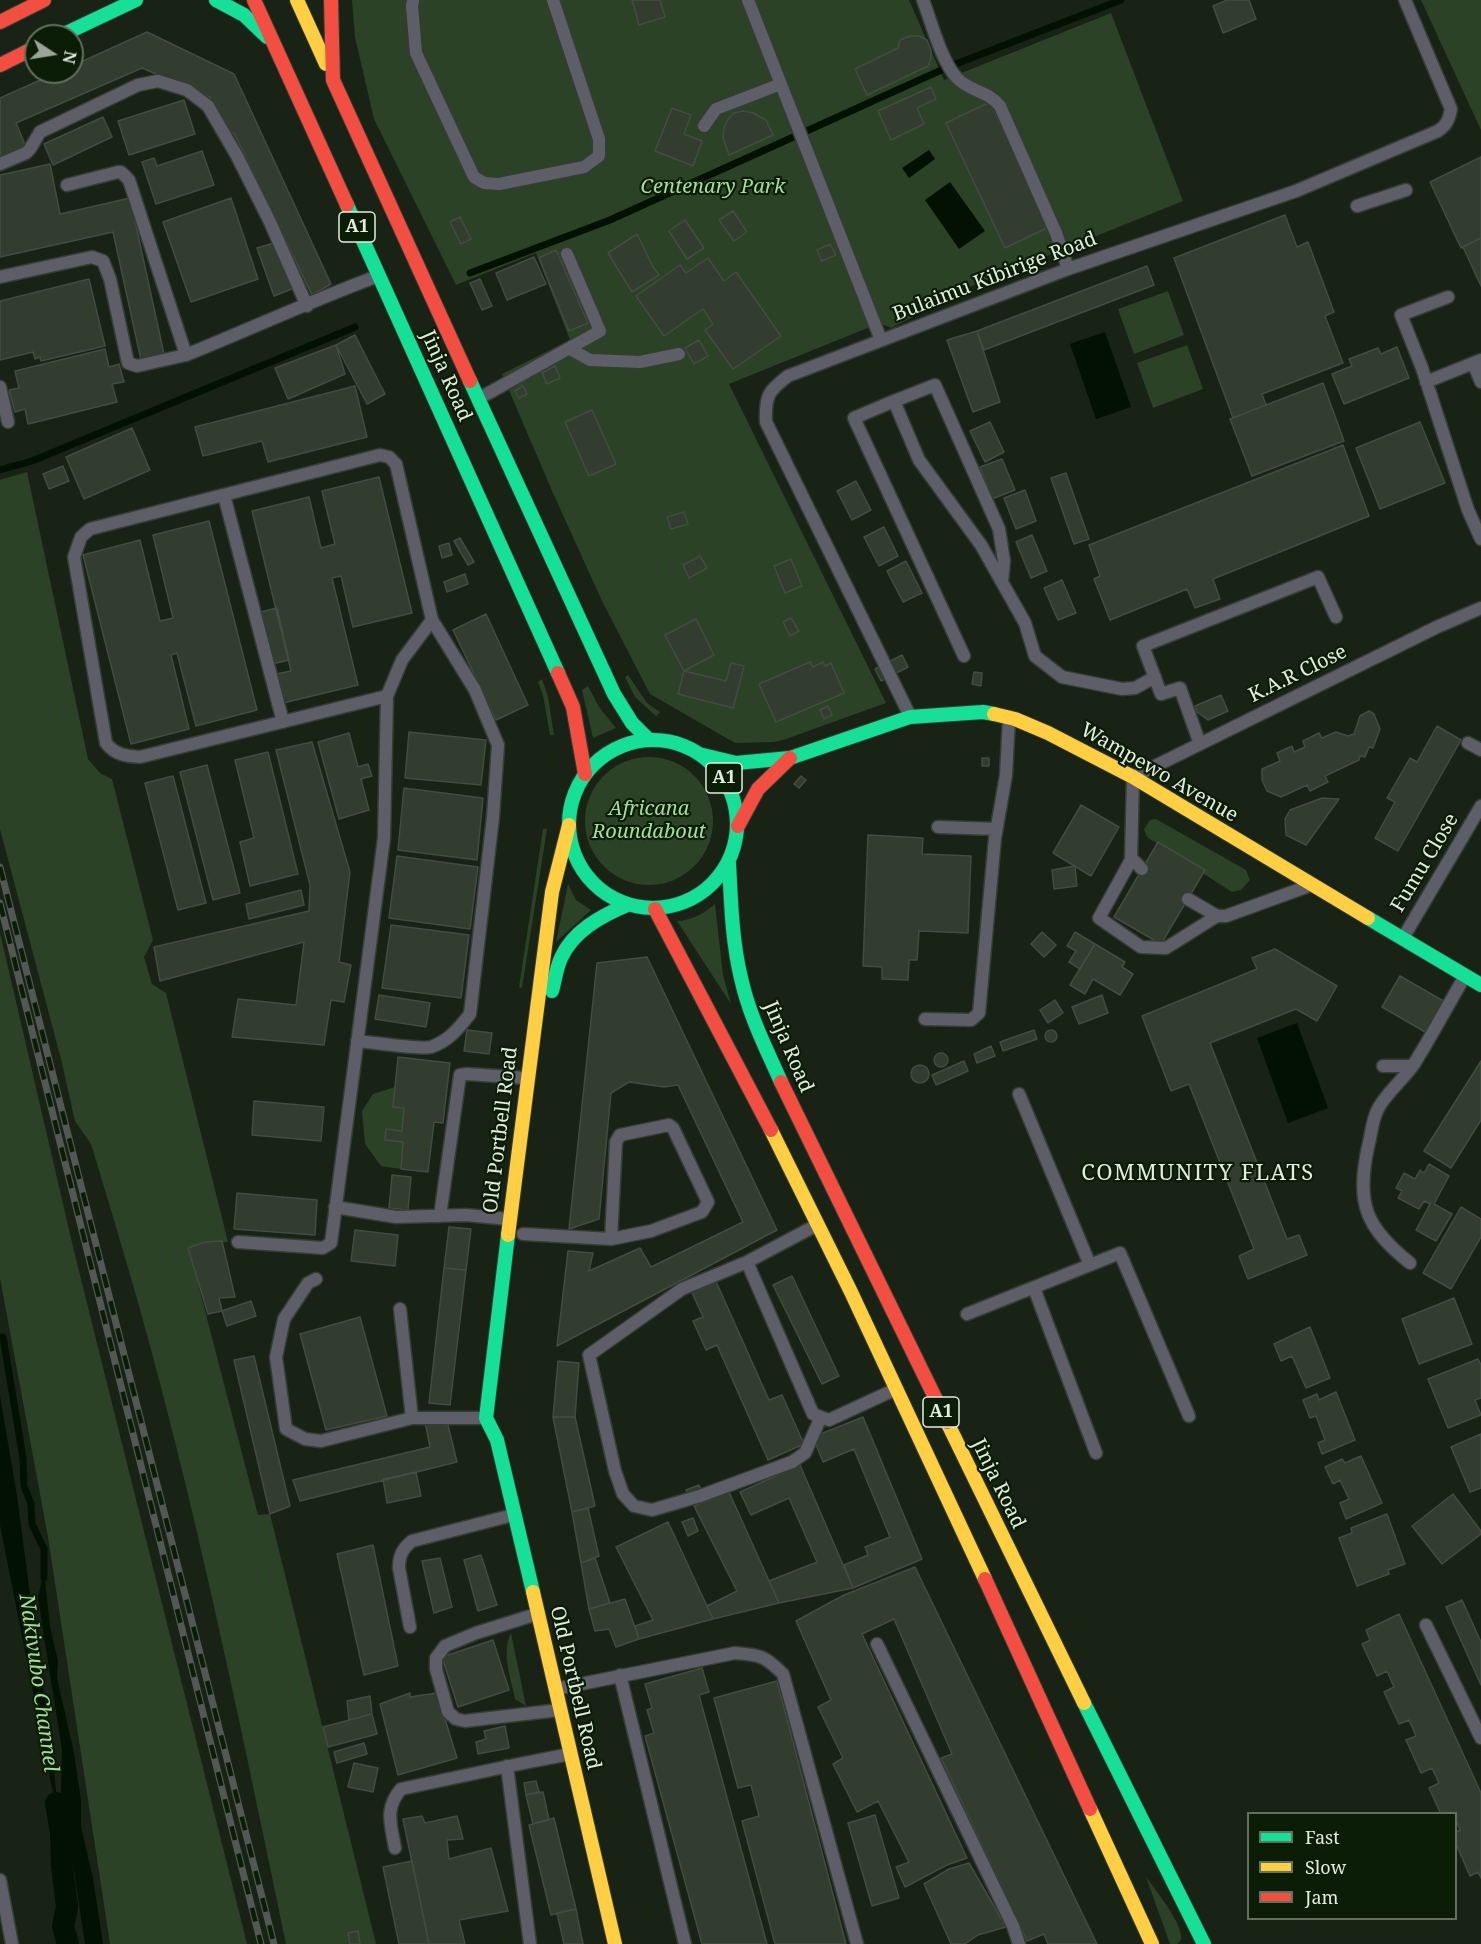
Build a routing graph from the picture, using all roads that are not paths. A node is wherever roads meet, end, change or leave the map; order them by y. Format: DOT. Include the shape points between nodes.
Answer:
graph roads {
  1 [pos="44,0"];
  2 [pos="136,0"];
  3 [pos="216,0"];
  4 [pos="254,0"];
  5 [pos="297,0"];
  6 [pos="331,0"];
  7 [pos="413,0"];
  8 [pos="553,0"];
  9 [pos="748,0"];
  10 [pos="923,0"];
  11 [pos="1405,0"];
  12 [pos="0,22"];
  13 [pos="84,25"];
  14 [pos="275,44"];
  15 [pos="24,53"];
  16 [pos="0,64"];
  17 [pos="333,80"];
  18 [pos="781,84"];
  19 [pos="704,126"];
  20 [pos="0,164"];
  21 [pos="68,185"];
  22 [pos="1406,190"];
  23 [pos="1357,206"];
  24 [pos="567,254"];
  25 [pos="1068,269"];
  26 [pos="379,276"];
  27 [pos="0,277"];
  28 [pos="1448,297"];
  29 [pos="307,306"];
  30 [pos="881,340"];
  31 [pos="570,349"];
  32 [pos="679,354"];
  33 [pos="186,355"];
  34 [pos="1477,362"];
  35 [pos="1426,382"];
  36 [pos="1481,382"];
  37 [pos="0,387"];
  38 [pos="477,400"];
  39 [pos="894,401"];
  40 [pos="8,422"];
  41 [pos="224,495"];
  42 [pos="1481,539"];
  43 [pos="1002,582"];
  44 [pos="1481,608"];
  45 [pos="1336,617"];
  46 [pos="432,620"];
  47 [pos="964,656"];
  48 [pos="1155,677"];
  49 [pos="387,696"];
  50 [pos="910,717"];
  51 [pos="1009,718"];
  52 [pos="283,722"];
  53 [pos="648,739"];
  54 [pos="1468,743"];
  55 [pos="1200,744"];
  56 [pos="1481,750"];
  57 [pos="703,755"];
  58 [pos="790,758"];
  59 [pos="585,774"];
  60 [pos="1133,777"];
  61 [pos="1481,806"];
  62 [pos="569,825"];
  63 [pos="738,826"];
  64 [pos="939,827"];
  65 [pos="996,829"];
  66 [pos="1131,860"];
  67 [pos="729,863"];
  68 [pos="1142,869"];
  69 [pos="1312,885"];
  70 [pos="1188,899"];
  71 [pos="627,905"];
  72 [pos="656,909"];
  73 [pos="1217,916"];
  74 [pos="1402,939"];
  75 [pos="1466,975"];
  76 [pos="1481,985"];
  77 [pos="925,1019"];
  78 [pos="357,1041"];
  79 [pos="1383,1066"];
  80 [pos="1412,1066"];
  81 [pos="543,1073"];
  82 [pos="527,1078"];
  83 [pos="1019,1094"];
  84 [pos="335,1207"];
  85 [pos="440,1216"];
  86 [pos="509,1219"];
  87 [pos="819,1224"];
  88 [pos="523,1234"];
  89 [pos="611,1239"];
  90 [pos="238,1242"];
  91 [pos="747,1262"];
  92 [pos="1410,1263"];
  93 [pos="1090,1265"];
  94 [pos="316,1279"];
  95 [pos="1034,1288"];
  96 [pos="400,1309"];
  97 [pos="967,1314"];
  98 [pos="897,1389"];
  99 [pos="1189,1416"];
  100 [pos="821,1417"];
  101 [pos="412,1418"];
  102 [pos="486,1418"];
  103 [pos="500,1418"];
  104 [pos="497,1440"];
  105 [pos="1096,1453"];
  106 [pos="514,1515"];
  107 [pos="538,1614"];
  108 [pos="1426,1625"];
  109 [pos="410,1627"];
  110 [pos="877,1644"];
  111 [pos="620,1675"];
  112 [pos="556,1689"];
  113 [pos="561,1710"];
  114 [pos="1481,1738"];
  115 [pos="571,1754"];
  116 [pos="507,1766"];
  117 [pos="395,1848"];
  118 [pos="0,1880"];
  119 [pos="12,1944"];
  120 [pos="530,1944"];
  121 [pos="615,1944"];
  122 [pos="685,1944"];
  123 [pos="857,1944"];
  124 [pos="1019,1944"];
  125 [pos="1152,1944"];
  126 [pos="1204,1944"];
  1 -- 12 [label="main road"];
  2 -- 13 [label="main road"];
  3 -- 14 [label="main road" via="244,15"];
  4 -- 14 [label="main road, Jinja Road / A1"];
  5 -- 17 [label="main road, A1"];
  6 -- 17 [label="main road"];
  7 -- 8 [label="lane" via="416,53 474,177 484,183 499,184 584,167 598,156 599,139"];
  9 -- 18 [label="lane"];
  10 -- 25 [label="lane" via="952,73 967,87 993,98 1000,106"];
  11 -- 25 [label="lane, Bulaimu Kibirige Road" via="1451,109 1444,127 1296,191"];
  14 -- 26 [label="main road, Jinja Road / A1"];
  15 -- 16 [label="main road"];
  17 -- 38 [label="main road, Jinja Road / A1"];
  18 -- 19 [label="lane" via="716,109"];
  18 -- 30 [label="lane"];
  20 -- 29 [label="lane" via="26,153 40,132 138,85 158,81 187,90 208,105 237,156"];
  21 -- 33 [label="lane" via="118,172 129,180"];
  22 -- 23 [label="lane"];
  24 -- 31 [label="lane" via="600,332"];
  25 -- 30 [label="lane, Bulaimu Kibirige Road"];
  26 -- 29 [label="lane"];
  26 -- 59 [label="main road, Jinja Road / A1" via="573,707"];
  27 -- 33 [label="lane" via="92,257 104,261 128,363 137,366"];
  28 -- 35 [label="lane" via="1401,315"];
  29 -- 33 [label="lane"];
  30 -- 50 [label="lane, Bulaimu Kibirige Road" via="788,376 772,389 765,402 766,422"];
  31 -- 32 [label="lane" via="590,360 640,362"];
  31 -- 38 [label="lane"];
  34 -- 35 [label="lane"];
  34 -- 36 [label="lane"];
  35 -- 42 [label="lane"];
  37 -- 40 [label="lane"];
  38 -- 53 [label="main road, Jinja Road / A1" via="614,694 632,723"];
  39 -- 43 [label="lane" via="919,460 981,545"];
  39 -- 43 [label="lane" via="935,385 999,529 1004,561"];
  39 -- 47 [label="lane" via="854,418"];
  41 -- 46 [label="lane" via="380,455 389,457 396,464"];
  41 -- 52 [label="lane"];
  41 -- 52 [label="lane" via="90,529 81,537 74,557 106,743 124,756 140,757"];
  43 -- 48 [label="lane" via="1025,623 1035,656 1062,677 1122,690"];
  44 -- 55 [label="lane, K.A.R Close"];
  45 -- 48 [label="lane" via="1318,577 1143,646"];
  46 -- 49 [label="lane" via="402,660"];
  46 -- 78 [label="lane" via="475,690 498,745 470,1014 450,1037 430,1047"];
  48 -- 55 [label="lane" via="1161,694 1180,688"];
  49 -- 52 [label="lane"];
  49 -- 78 [label="lane" via="384,838"];
  50 -- 51 [label="main road, Wampewo Avenue" via="982,712"];
  50 -- 58 [label="main road, Wampewo Avenue"];
  51 -- 60 [label="main road, Wampewo Avenue" via="1048,733"];
  51 -- 65 [label="lane" via="1006,775"];
  53 -- 57 [label="main road, A1" via="677,742"];
  53 -- 59 [label="main road, A1" via="624,744 603,756"];
  54 -- 56 [label="lane"];
  55 -- 60 [label="lane, K.A.R Close"];
  57 -- 58 [label="main road" via="736,763"];
  57 -- 63 [label="main road, A1" via="726,782 734,799"];
  58 -- 63 [label="main road" via="758,789"];
  59 -- 62 [label="main road, A1" via="573,798"];
  60 -- 66 [label="lane"];
  60 -- 69 [label="main road, Wampewo Avenue"];
  61 -- 74 [label="lane, Fumu Close"];
  62 -- 71 [label="main road, A1" via="573,851 585,875 604,893"];
  62 -- 82 [label="main road, Old Portbell Road" via="552,892"];
  63 -- 67 [label="main road, A1"];
  64 -- 65 [label="lane"];
  65 -- 77 [label="lane" via="979,1013 971,1020"];
  66 -- 68 [label="lane"];
  66 -- 73 [label="lane" via="1099,918 1141,947 1166,948"];
  67 -- 72 [label="main road, A1" via="711,887 685,903"];
  67 -- 126 [label="main road, Jinja Road / A1" via="736,954 745,995 785,1094"];
  69 -- 73 [label="lane"];
  69 -- 74 [label="main road, Wampewo Avenue"];
  70 -- 73 [label="lane"];
  71 -- 72 [label="main road, A1"];
  71 -- 81 [label="main road, Old Portbell Road" via="609,912 576,936 562,957 552,992"];
  72 -- 87 [label="main road, A1"];
  74 -- 75 [label="main road, Wampewo Avenue"];
  75 -- 76 [label="main road, Wampewo Avenue"];
  75 -- 80 [label="lane"];
  78 -- 84 [label="lane"];
  79 -- 80 [label="lane"];
  80 -- 92 [label="lane" via="1377,1110 1362,1185 1372,1224 1389,1246"];
  82 -- 85 [label="lane" via="460,1075"];
  82 -- 86 [label="main road, Old Portbell Road"];
  83 -- 93 [label="lane"];
  84 -- 85 [label="lane" via="396,1217"];
  84 -- 90 [label="lane" via="331,1243 323,1248"];
  85 -- 86 [label="lane"];
  86 -- 102 [label="main road, Old Portbell Road"];
  87 -- 91 [label="lane"];
  87 -- 98 [label="main road, A1"];
  88 -- 89 [label="lane"];
  89 -- 89 [label="lane" via="651,1231 705,1209 708,1202 669,1125 618,1138"];
  91 -- 100 [label="lane" via="813,1414"];
  91 -- 100 [label="lane" via="682,1289 589,1355 623,1494 634,1506 651,1510 792,1462 805,1453"];
  93 -- 95 [label="lane"];
  93 -- 99 [label="lane" via="1120,1253"];
  94 -- 101 [label="lane" via="308,1283 284,1319 276,1357 286,1429 305,1439 321,1441"];
  95 -- 97 [label="lane"];
  95 -- 105 [label="lane"];
  96 -- 101 [label="lane"];
  98 -- 100 [label="lane" via="829,1420"];
  98 -- 125 [label="main road, A1"];
  101 -- 102 [label="lane"];
  102 -- 104 [label="main road, Old Portbell Road"];
  103 -- 104 [label="main road, Old Portbell Road"];
  104 -- 106 [label="main road, Old Portbell Road"];
  106 -- 107 [label="main road, Old Portbell Road"];
  106 -- 109 [label="lane" via="412,1541 404,1548 399,1568"];
  107 -- 112 [label="main road, Old Portbell Road"];
  107 -- 113 [label="lane" via="445,1646 436,1658 436,1669 448,1712 456,1719"];
  108 -- 114 [label="lane"];
  110 -- 124 [label="lane"];
  111 -- 112 [label="lane"];
  111 -- 122 [label="lane"];
  111 -- 123 [label="lane" via="735,1653 757,1654 783,1674"];
  112 -- 113 [label="main road, Old Portbell Road"];
  113 -- 115 [label="main road, Old Portbell Road"];
  115 -- 116 [label="lane"];
  115 -- 121 [label="main road, Old Portbell Road"];
  116 -- 117 [label="lane" via="402,1790 389,1811"];
  116 -- 120 [label="lane"];
  118 -- 119 [label="lane"];
}
